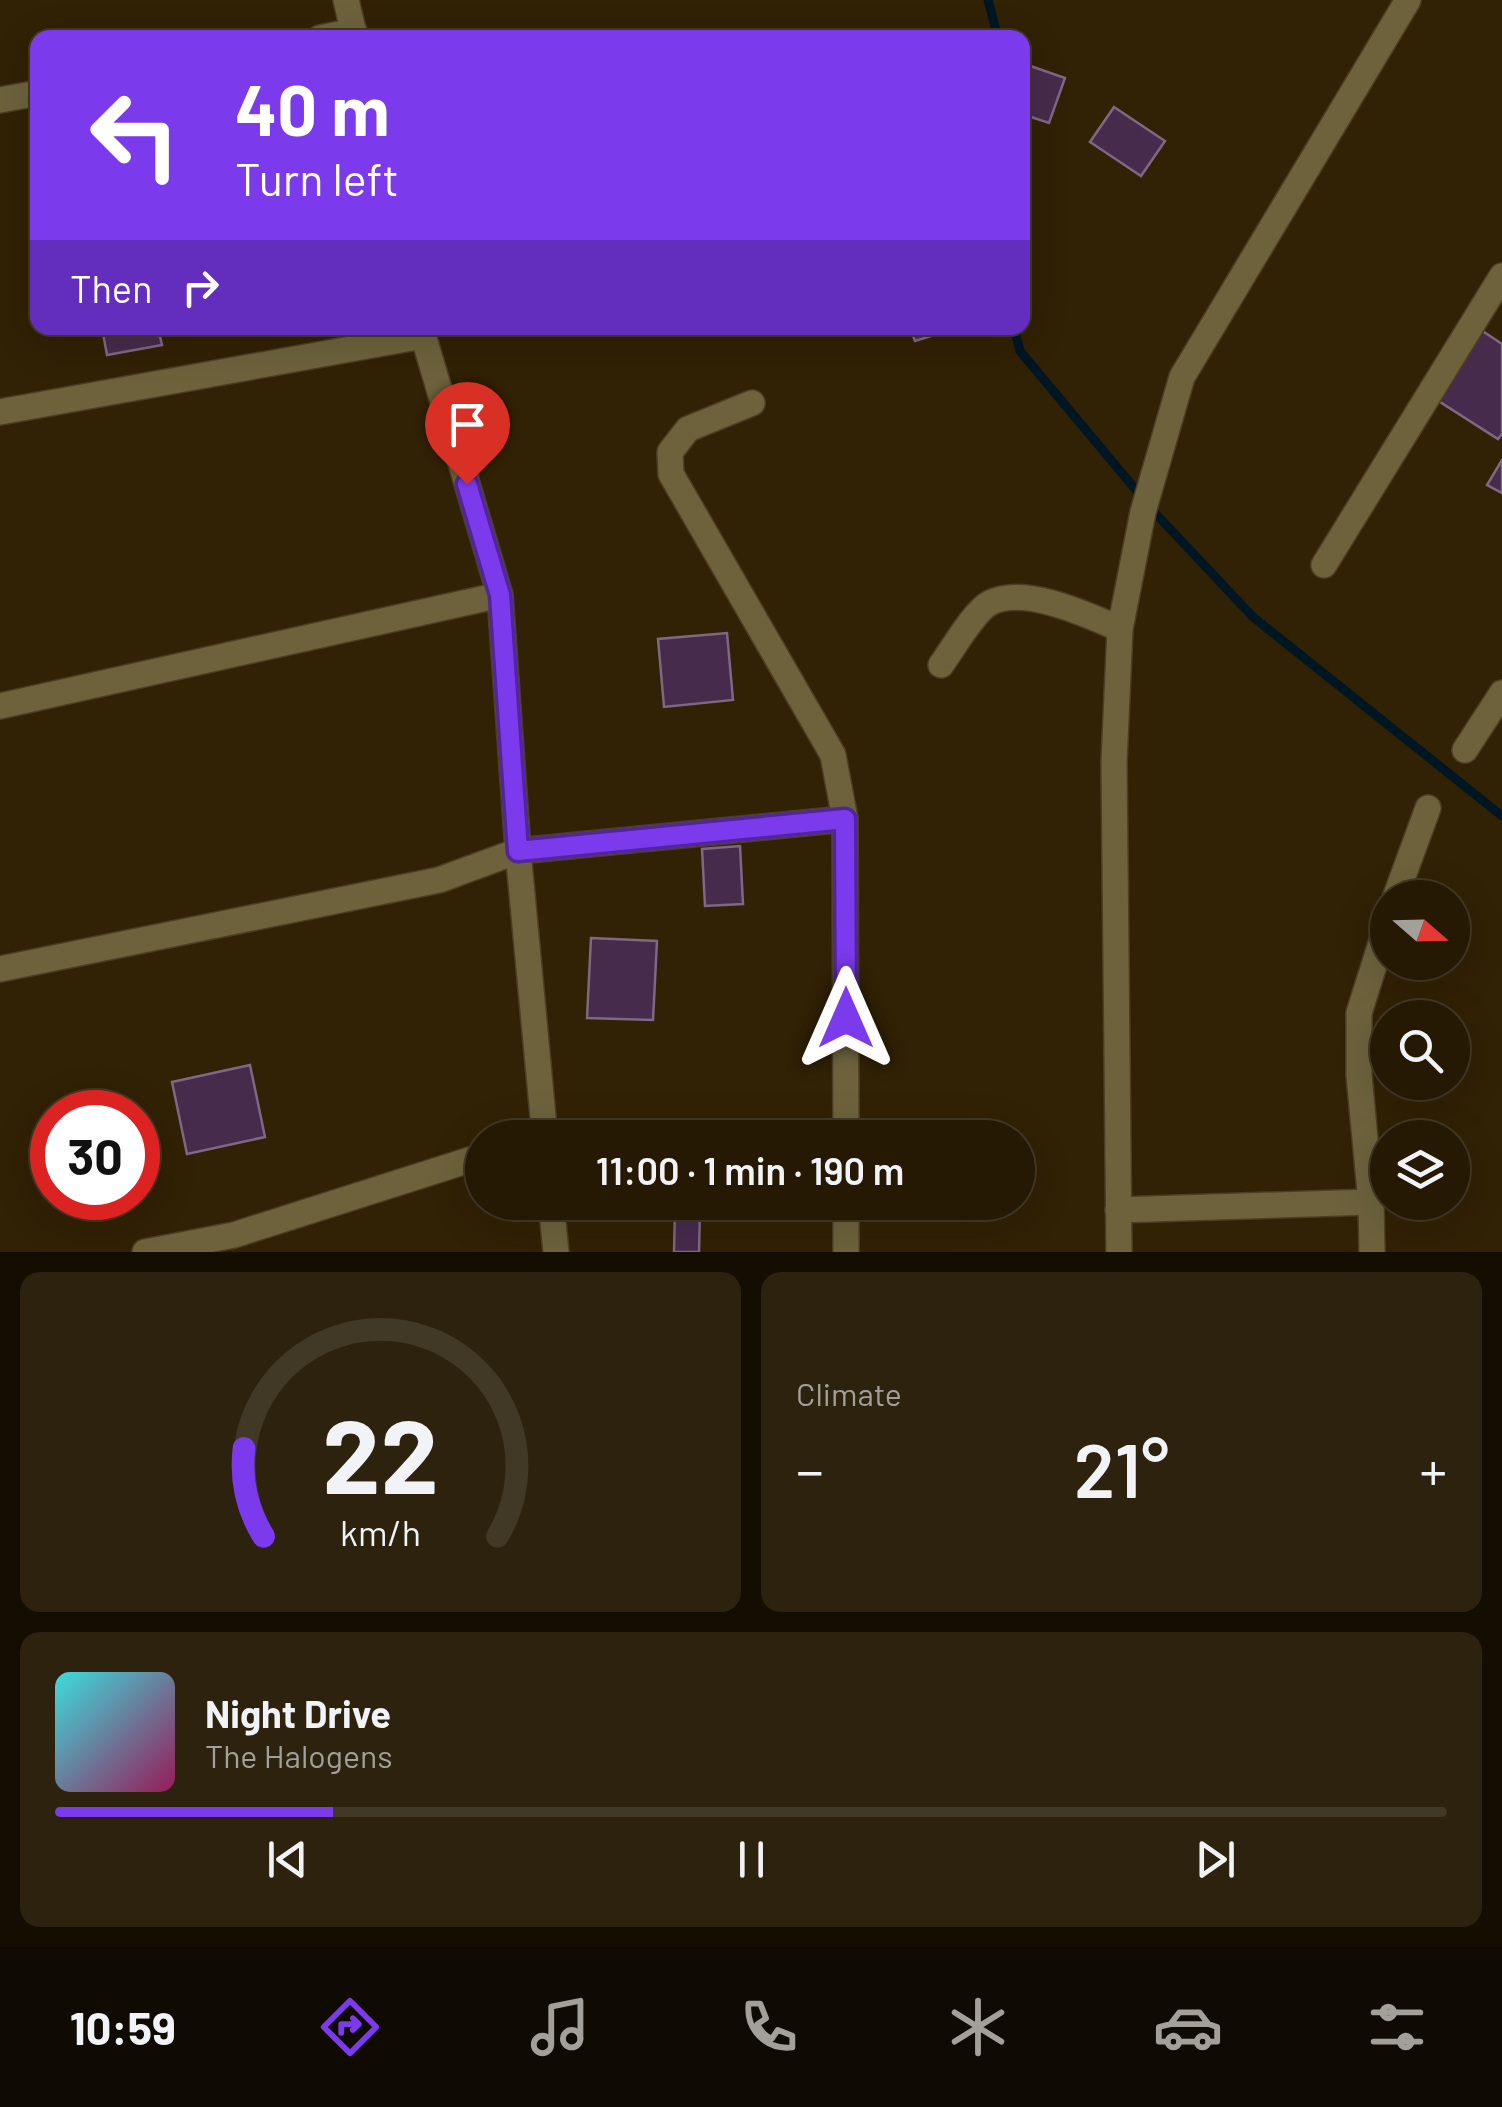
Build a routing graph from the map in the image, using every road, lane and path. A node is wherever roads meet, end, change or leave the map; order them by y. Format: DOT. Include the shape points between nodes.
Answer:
graph roads {
  1 [pos="346,0"];
  2 [pos="1408,0"];
  3 [pos="353,30"];
  4 [pos="30,94"];
  5 [pos="0,100"];
  6 [pos="1502,276"];
  7 [pos="406,335"];
  8 [pos="423,335"];
  9 [pos="752,403"];
  10 [pos="0,412"];
  11 [pos="1324,565"];
  12 [pos="500,595"];
  13 [pos="1120,629"];
  14 [pos="941,666"];
  15 [pos="1502,693"];
  16 [pos="0,706"];
  17 [pos="1466,750"];
  18 [pos="1428,808"];
  19 [pos="845,819"];
  20 [pos="518,851"];
  21 [pos="1402,880"];
  22 [pos="0,970"];
  23 [pos="1370,980"];
  24 [pos="542,1120"];
  25 [pos="846,1120"];
  26 [pos="465,1162"];
  27 [pos="1370,1192"];
  28 [pos="1370,1202"];
  29 [pos="1118,1210"];
  30 [pos="553,1220"];
  31 [pos="846,1220"];
  32 [pos="1371,1220"];
  33 [pos="235,1244"];
  34 [pos="144,1252"];
  35 [pos="556,1252"];
  36 [pos="846,1252"];
  37 [pos="1119,1252"];
  38 [pos="1372,1252"];
  1 -- 3 [label="street"];
  2 -- 13 [label="street" via="1182,378 1143,512"];
  4 -- 5 [label="street"];
  6 -- 11 [label="street"];
  7 -- 10 [label="street"];
  8 -- 12 [label="street"];
  9 -- 19 [label="street" via="688,429 670,452 671,474 833,756"];
  12 -- 16 [label="street"];
  12 -- 20 [label="street"];
  13 -- 14 [label="street" via="1077,609 1008,597 986,604"];
  13 -- 29 [label="street" via="1114,762"];
  15 -- 17 [label="street"];
  18 -- 21 [label="street"];
  19 -- 20 [label="street"];
  19 -- 25 [label="street"];
  20 -- 22 [label="street" via="439,880"];
  20 -- 24 [label="street"];
  23 -- 27 [label="street" via="1360,1013 1359,1076"];
  26 -- 33 [label="street"];
  28 -- 29 [label="street"];
  29 -- 37 [label="street"];
  30 -- 35 [label="street"];
  31 -- 36 [label="street"];
  32 -- 38 [label="street"];
  33 -- 34 [label="street"];
}
